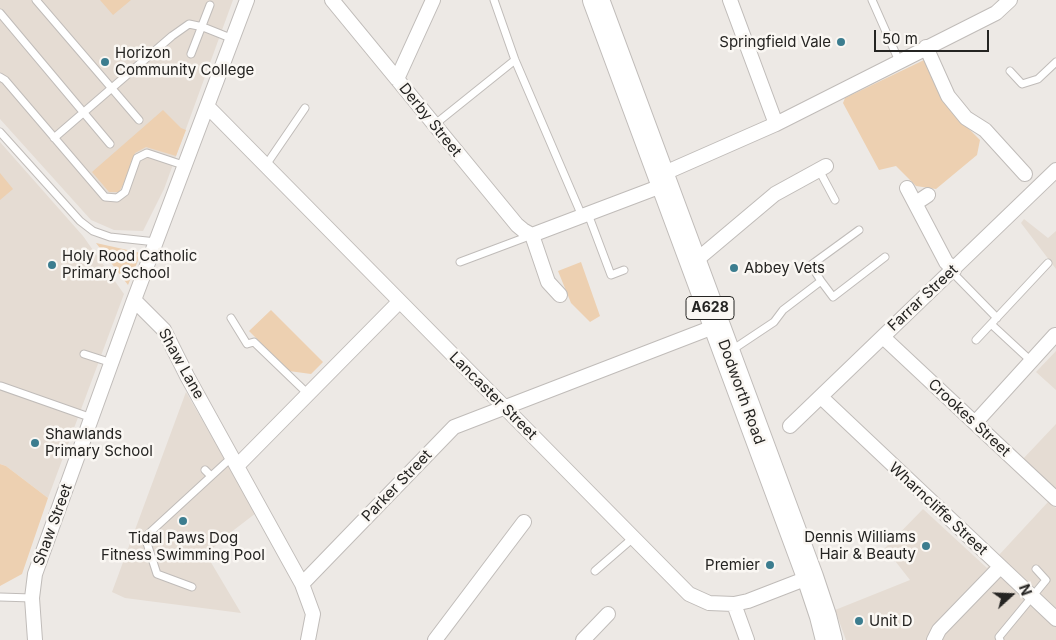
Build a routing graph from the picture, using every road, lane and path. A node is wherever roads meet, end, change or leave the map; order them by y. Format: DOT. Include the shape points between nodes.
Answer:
graph roads {
  1 [pos="36,0"];
  2 [pos="247,0"];
  3 [pos="332,0"];
  4 [pos="433,0"];
  5 [pos="494,0"];
  6 [pos="730,0"];
  7 [pos="872,0"];
  8 [pos="1010,0"];
  9 [pos="599,1"];
  10 [pos="210,5"];
  11 [pos="0,13"];
  12 [pos="203,27"];
  13 [pos="233,39"];
  14 [pos="926,47"];
  15 [pos="191,54"];
  16 [pos="515,60"];
  17 [pos="899,61"];
  18 [pos="1056,62"];
  19 [pos="1010,71"];
  20 [pos="0,77"];
  21 [pos="397,80"];
  22 [pos="111,88"];
  23 [pos="208,107"];
  24 [pos="305,108"];
  25 [pos="83,112"];
  26 [pos="139,120"];
  27 [pos="776,124"];
  28 [pos="434,125"];
  29 [pos="0,132"];
  30 [pos="54,138"];
  31 [pos="110,144"];
  32 [pos="266,165"];
  33 [pos="186,166"];
  34 [pos="823,168"];
  35 [pos="1056,170"];
  36 [pos="1025,174"];
  37 [pos="662,180"];
  38 [pos="907,188"];
  39 [pos="928,195"];
  40 [pos="835,200"];
  41 [pos="916,203"];
  42 [pos="586,215"];
  43 [pos="859,230"];
  44 [pos="532,235"];
  45 [pos="156,242"];
  46 [pos="885,257"];
  47 [pos="460,262"];
  48 [pos="693,263"];
  49 [pos="1048,263"];
  50 [pos="624,270"];
  51 [pos="953,271"];
  52 [pos="821,281"];
  53 [pos="560,295"];
  54 [pos="134,300"];
  55 [pos="399,302"];
  56 [pos="231,318"];
  57 [pos="997,318"];
  58 [pos="991,324"];
  59 [pos="716,326"];
  60 [pos="1055,335"];
  61 [pos="883,337"];
  62 [pos="976,340"];
  63 [pos="84,354"];
  64 [pos="726,354"];
  65 [pos="1031,361"];
  66 [pos="112,364"];
  67 [pos="2,386"];
  68 [pos="308,394"];
  69 [pos="821,397"];
  70 [pos="505,407"];
  71 [pos="92,418"];
  72 [pos="975,423"];
  73 [pos="790,426"];
  74 [pos="235,461"];
  75 [pos="205,470"];
  76 [pos="211,476"];
  77 [pos="1056,499"];
  78 [pos="524,522"];
  79 [pos="633,538"];
  80 [pos="1000,567"];
  81 [pos="1036,569"];
  82 [pos="595,571"];
  83 [pos="810,577"];
  84 [pos="302,584"];
  85 [pos="192,587"];
  86 [pos="0,597"];
  87 [pos="1032,597"];
  88 [pos="32,598"];
  89 [pos="734,604"];
  90 [pos="608,614"];
  91 [pos="1056,620"];
  92 [pos="826,628"];
  93 [pos="35,640"];
  94 [pos="308,640"];
  95 [pos="435,640"];
  96 [pos="583,640"];
  97 [pos="747,640"];
  98 [pos="836,640"];
  99 [pos="934,640"];
  100 [pos="1000,640"];
  1 -- 22 [label="lane"];
  2 -- 13 [label="street"];
  3 -- 21 [label="street, Derby Street"];
  4 -- 21 [label="street"];
  5 -- 16 [label="lane"];
  6 -- 27 [label="street"];
  7 -- 17 [label="lane"];
  8 -- 14 [label="street" via="996,13"];
  9 -- 37 [label="highway, Dodworth Road / A628"];
  10 -- 12 [label="lane"];
  11 -- 25 [label="lane"];
  12 -- 13 [label="lane"];
  12 -- 15 [label="lane"];
  12 -- 22 [label="lane" via="189,24"];
  13 -- 23 [label="street"];
  14 -- 17 [label="street"];
  14 -- 36 [label="street" via="948,96 966,118 985,130"];
  16 -- 28 [label="lane"];
  16 -- 42 [label="lane"];
  17 -- 27 [label="street"];
  18 -- 19 [label="lane" via="1038,79 1022,84"];
  20 -- 30 [label="lane"];
  21 -- 28 [label="street, Derby Street"];
  22 -- 25 [label="lane"];
  22 -- 26 [label="lane"];
  23 -- 32 [label="street, Lancaster Street"];
  23 -- 33 [label="street"];
  24 -- 32 [label="lane"];
  25 -- 30 [label="lane"];
  25 -- 31 [label="lane"];
  27 -- 37 [label="street"];
  28 -- 44 [label="street, Derby Street" via="517,225"];
  29 -- 45 [label="lane" via="93,232"];
  30 -- 33 [label="lane" via="105,197 117,198 125,192 137,158 147,153"];
  32 -- 55 [label="street, Lancaster Street"];
  33 -- 45 [label="street"];
  34 -- 40 [label="lane"];
  34 -- 48 [label="street" via="775,194"];
  35 -- 51 [label="street, Farrar Street"];
  37 -- 42 [label="street"];
  37 -- 48 [label="highway, Dodworth Road / A628"];
  38 -- 41 [label="street"];
  39 -- 41 [label="street"];
  41 -- 51 [label="street"];
  42 -- 44 [label="street"];
  42 -- 50 [label="lane" via="611,275"];
  43 -- 52 [label="lane" via="811,265"];
  44 -- 47 [label="lane"];
  44 -- 53 [label="street" via="548,282"];
  45 -- 54 [label="street"];
  46 -- 52 [label="lane" via="833,297"];
  48 -- 59 [label="highway, Dodworth Road / A628"];
  49 -- 57 [label="lane"];
  51 -- 57 [label="lane"];
  51 -- 61 [label="street, Farrar Street"];
  52 -- 64 [label="lane" via="783,310 774,322"];
  54 -- 66 [label="street, Shaw Street"];
  54 -- 74 [label="street, Shaw Lane" via="164,330"];
  55 -- 68 [label="street"];
  55 -- 70 [label="street, Lancaster Street"];
  56 -- 68 [label="lane" via="247,344 254,342"];
  57 -- 58 [label="lane"];
  58 -- 62 [label="lane"];
  58 -- 65 [label="lane"];
  59 -- 64 [label="highway, Dodworth Road / A628"];
  59 -- 70 [label="street, Parker Street"];
  60 -- 65 [label="street"];
  61 -- 69 [label="street, Farrar Street"];
  61 -- 72 [label="street, Crookes Street"];
  63 -- 66 [label="lane"];
  64 -- 83 [label="highway, Dodworth Road / A628"];
  65 -- 72 [label="street"];
  66 -- 71 [label="street, Shaw Street"];
  67 -- 71 [label="lane"];
  68 -- 74 [label="street"];
  69 -- 73 [label="street, Farrar Street"];
  69 -- 80 [label="street, Wharncliffe Street"];
  70 -- 79 [label="street, Lancaster Street"];
  70 -- 84 [label="street, Parker Street" via="454,427"];
  71 -- 88 [label="street, Shaw Street" via="35,574"];
  72 -- 77 [label="street, Crookes Street"];
  74 -- 76 [label="lane"];
  74 -- 84 [label="street, Shaw Lane"];
  75 -- 76 [label="lane"];
  76 -- 85 [label="lane" via="144,537 157,574"];
  78 -- 95 [label="street"];
  79 -- 82 [label="lane"];
  79 -- 89 [label="street, Lancaster Street" via="689,594 709,603"];
  80 -- 87 [label="street, Wharncliffe Street"];
  80 -- 99 [label="street" via="939,630"];
  81 -- 87 [label="lane" via="1046,580"];
  83 -- 89 [label="street, Lancaster Street"];
  83 -- 92 [label="highway, Dodworth Road / A628"];
  84 -- 94 [label="street, Shaw Lane" via="314,614"];
  86 -- 88 [label="lane"];
  87 -- 91 [label="street, Wharncliffe Street"];
  87 -- 100 [label="lane" via="999,637"];
  88 -- 93 [label="street, Shaw Street"];
  89 -- 97 [label="street"];
  90 -- 96 [label="street"];
  92 -- 98 [label="highway, Dodworth Road / A628"];
}
